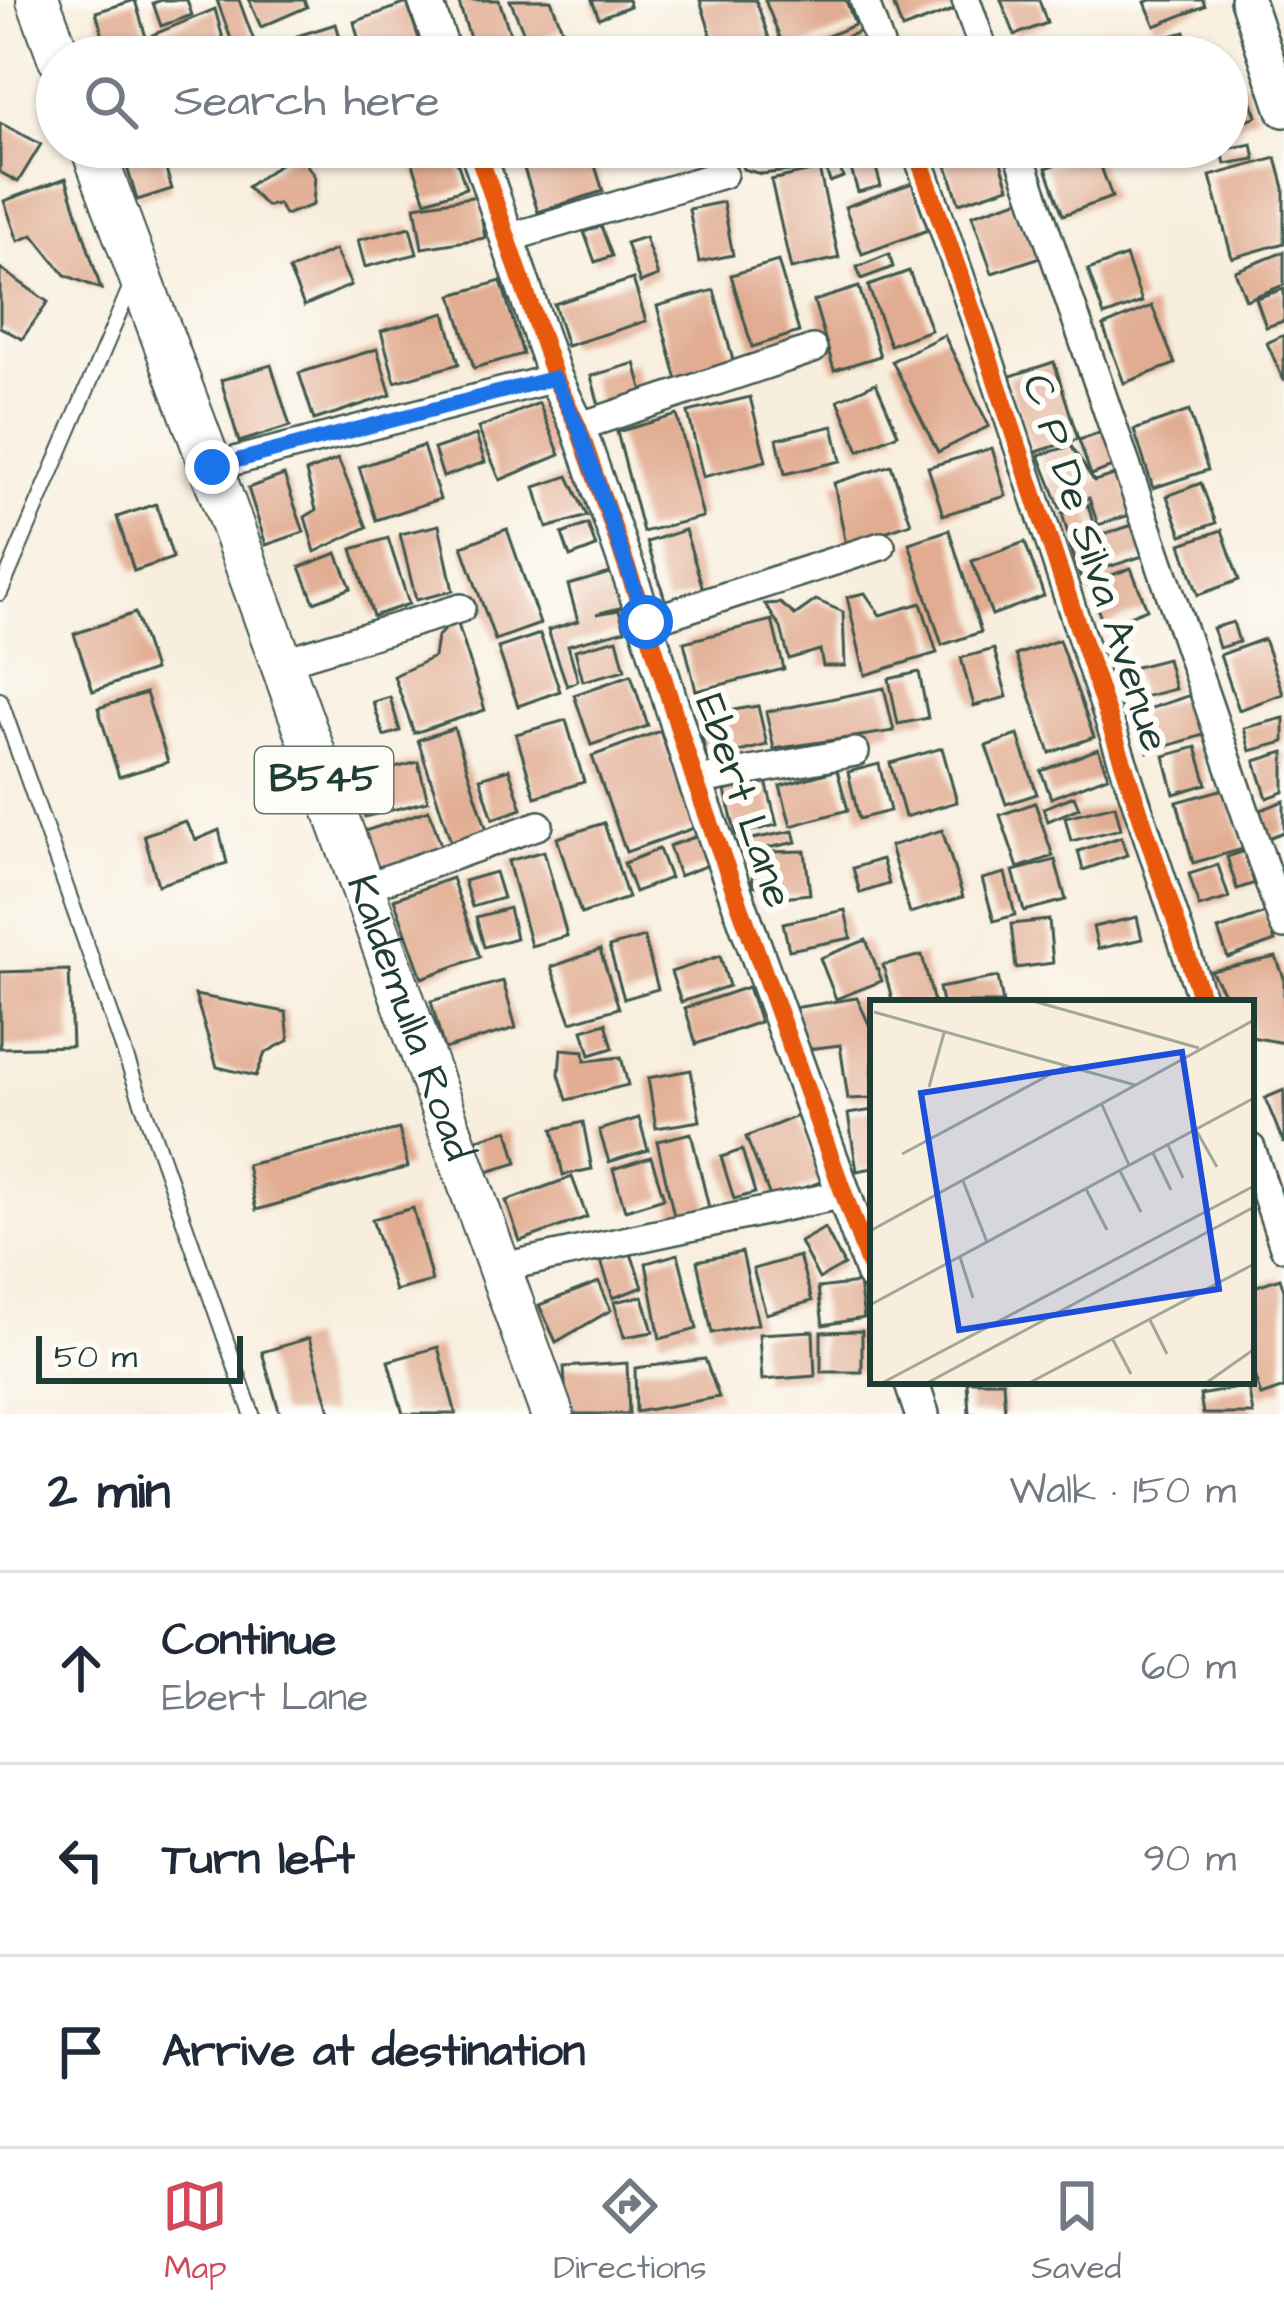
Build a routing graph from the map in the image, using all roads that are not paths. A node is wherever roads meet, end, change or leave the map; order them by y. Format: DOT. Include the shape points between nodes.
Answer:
graph roads {
  1 [pos="38,0"];
  2 [pos="424,0"];
  3 [pos="864,0"];
  4 [pos="966,0"];
  5 [pos="1247,0"];
  6 [pos="51,36"];
  7 [pos="437,36"];
  8 [pos="877,36"];
  9 [pos="979,36"];
  10 [pos="1284,110"];
  11 [pos="100,168"];
  12 [pos="491,168"];
  13 [pos="922,168"];
  14 [pos="1024,168"];
  15 [pos="723,174"];
  16 [pos="508,238"];
  17 [pos="137,271"];
  18 [pos="813,349"];
  19 [pos="554,378"];
  20 [pos="578,427"];
  21 [pos="212,467"];
  22 [pos="881,546"];
  23 [pos="0,593"];
  24 [pos="461,608"];
  25 [pos="646,622"];
  26 [pos="281,662"];
  27 [pos="0,700"];
  28 [pos="854,752"];
  29 [pos="695,781"];
  30 [pos="539,825"];
  31 [pos="363,888"];
  32 [pos="1284,925"];
  33 [pos="1202,1000"];
  34 [pos="1254,1157"];
  35 [pos="844,1194"];
  36 [pos="1284,1247"];
  37 [pos="870,1267"];
  38 [pos="498,1268"];
  39 [pos="912,1384"];
  40 [pos="251,1414"];
  41 [pos="552,1414"];
  42 [pos="922,1414"];
  1 -- 6 [label="main road"];
  2 -- 7 [label="street"];
  3 -- 8 [label="street"];
  4 -- 9 [label="street"];
  5 -- 10 [label="street"];
  11 -- 17 [label="main road, Kaldemulla Road / B545"];
  12 -- 16 [label="street, Ebert Lane"];
  13 -- 33 [label="street, C P De Silva Avenue"];
  14 -- 32 [label="street"];
  15 -- 16 [label="street"];
  16 -- 19 [label="street, Ebert Lane"];
  17 -- 21 [label="main road, Kaldemulla Road / B545"];
  17 -- 23 [label="lane"];
  18 -- 20 [label="street"];
  19 -- 20 [label="street, Ebert Lane"];
  19 -- 21 [label="street"];
  20 -- 25 [label="street, Ebert Lane"];
  21 -- 26 [label="main road, Kaldemulla Road / B545"];
  22 -- 25 [label="street"];
  24 -- 26 [label="street"];
  25 -- 29 [label="street, Ebert Lane"];
  26 -- 31 [label="main road, Kaldemulla Road / B545"];
  27 -- 40 [label="lane"];
  28 -- 29 [label="street"];
  29 -- 35 [label="street, Ebert Lane"];
  30 -- 31 [label="street"];
  31 -- 38 [label="main road, Kaldemulla Road / B545"];
  34 -- 36 [label="street"];
  35 -- 37 [label="street, Ebert Lane"];
  35 -- 38 [label="street"];
  38 -- 41 [label="main road, Kaldemulla Road / B545"];
  39 -- 42 [label="street"];
}
